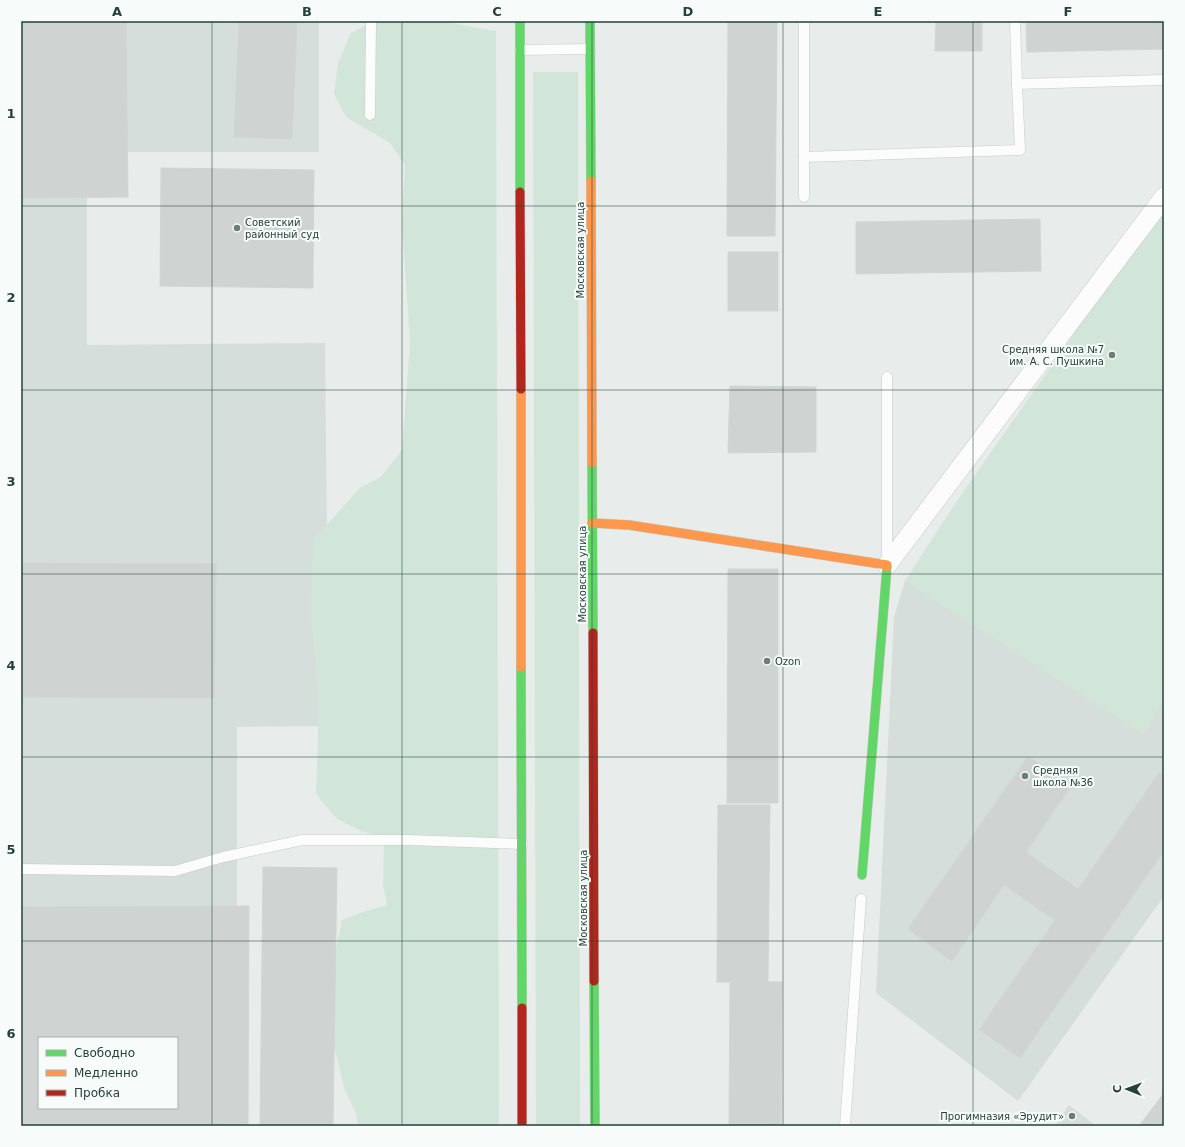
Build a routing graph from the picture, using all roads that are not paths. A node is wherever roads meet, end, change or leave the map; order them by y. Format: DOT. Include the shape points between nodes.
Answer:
graph roads {
  1 [pos="371,21"];
  2 [pos="520,21"];
  3 [pos="590,21"];
  4 [pos="804,21"];
  5 [pos="1015,21"];
  6 [pos="590,49"];
  7 [pos="520,50"];
  8 [pos="1164,80"];
  9 [pos="1017,84"];
  10 [pos="370,115"];
  11 [pos="804,157"];
  12 [pos="804,197"];
  13 [pos="1164,197"];
  14 [pos="887,377"];
  15 [pos="592,523"];
  16 [pos="888,565"];
  17 [pos="522,844"];
  18 [pos="21,869"];
  19 [pos="862,875"];
  20 [pos="861,899"];
  21 [pos="522,1126"];
  22 [pos="595,1126"];
  23 [pos="845,1126"];
  1 -- 10 [label="lane"];
  2 -- 7 [label="main road"];
  3 -- 6 [label="main road, Московская улица"];
  4 -- 11 [label="lane"];
  5 -- 9 [label="lane"];
  6 -- 7 [label="lane"];
  6 -- 15 [label="main road, Московская улица"];
  7 -- 17 [label="main road"];
  8 -- 9 [label="lane"];
  9 -- 11 [label="lane" via="1020,150"];
  11 -- 12 [label="lane"];
  13 -- 16 [label="street"];
  14 -- 16 [label="lane"];
  15 -- 16 [label="main road" via="629,525"];
  15 -- 22 [label="main road, Московская улица"];
  16 -- 19 [label="main road"];
  17 -- 18 [label="lane" via="302,840 223,857 175,871"];
  17 -- 21 [label="main road"];
  20 -- 23 [label="lane"];
}
